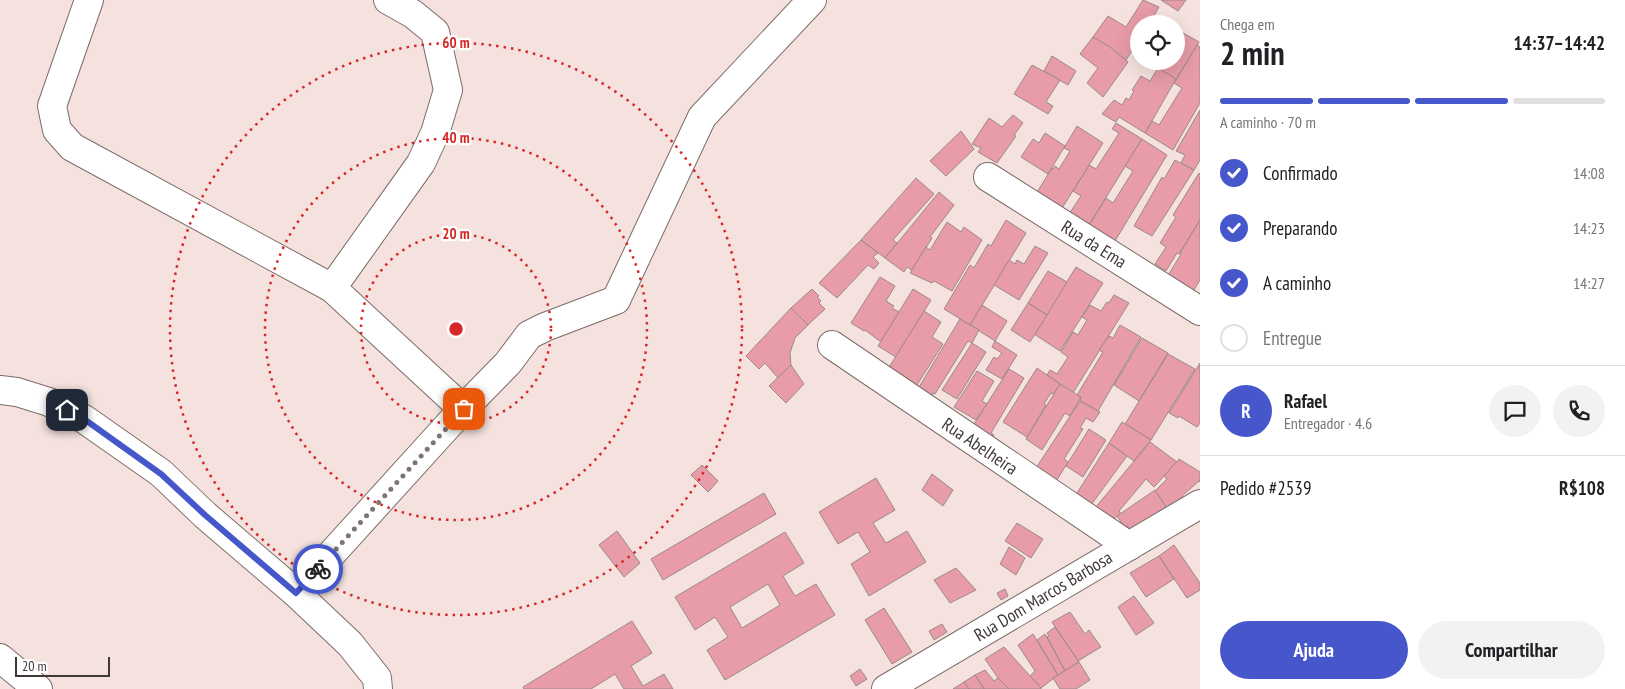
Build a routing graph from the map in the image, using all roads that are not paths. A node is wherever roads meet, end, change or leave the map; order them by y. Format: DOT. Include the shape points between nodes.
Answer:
graph roads {
  1 [pos="89,0"];
  2 [pos="388,0"];
  3 [pos="812,0"];
  4 [pos="988,177"];
  5 [pos="332,288"];
  6 [pos="1200,311"];
  7 [pos="832,345"];
  8 [pos="0,390"];
  9 [pos="464,409"];
  10 [pos="1200,504"];
  11 [pos="1129,546"];
  12 [pos="296,593"];
  13 [pos="0,658"];
  14 [pos="38,689"];
  15 [pos="378,689"];
  16 [pos="886,689"];
  1 -- 5 [label="street" via="52,106 57,130 72,147"];
  2 -- 5 [label="street" via="435,32 448,90 435,133 421,163"];
  3 -- 9 [label="street" via="702,117 616,300 529,335 508,363"];
  4 -- 6 [label="street, Rua da Ema"];
  5 -- 9 [label="street"];
  7 -- 11 [label="street, Rua Abelheira"];
  8 -- 12 [label="street" via="49,402 84,419 161,474"];
  9 -- 12 [label="street"];
  10 -- 11 [label="street, Rua Dom Marcos Barbosa"];
  11 -- 16 [label="street, Rua Dom Marcos Barbosa"];
  12 -- 15 [label="street" via="350,644 377,678"];
  13 -- 14 [label="street"];
}
